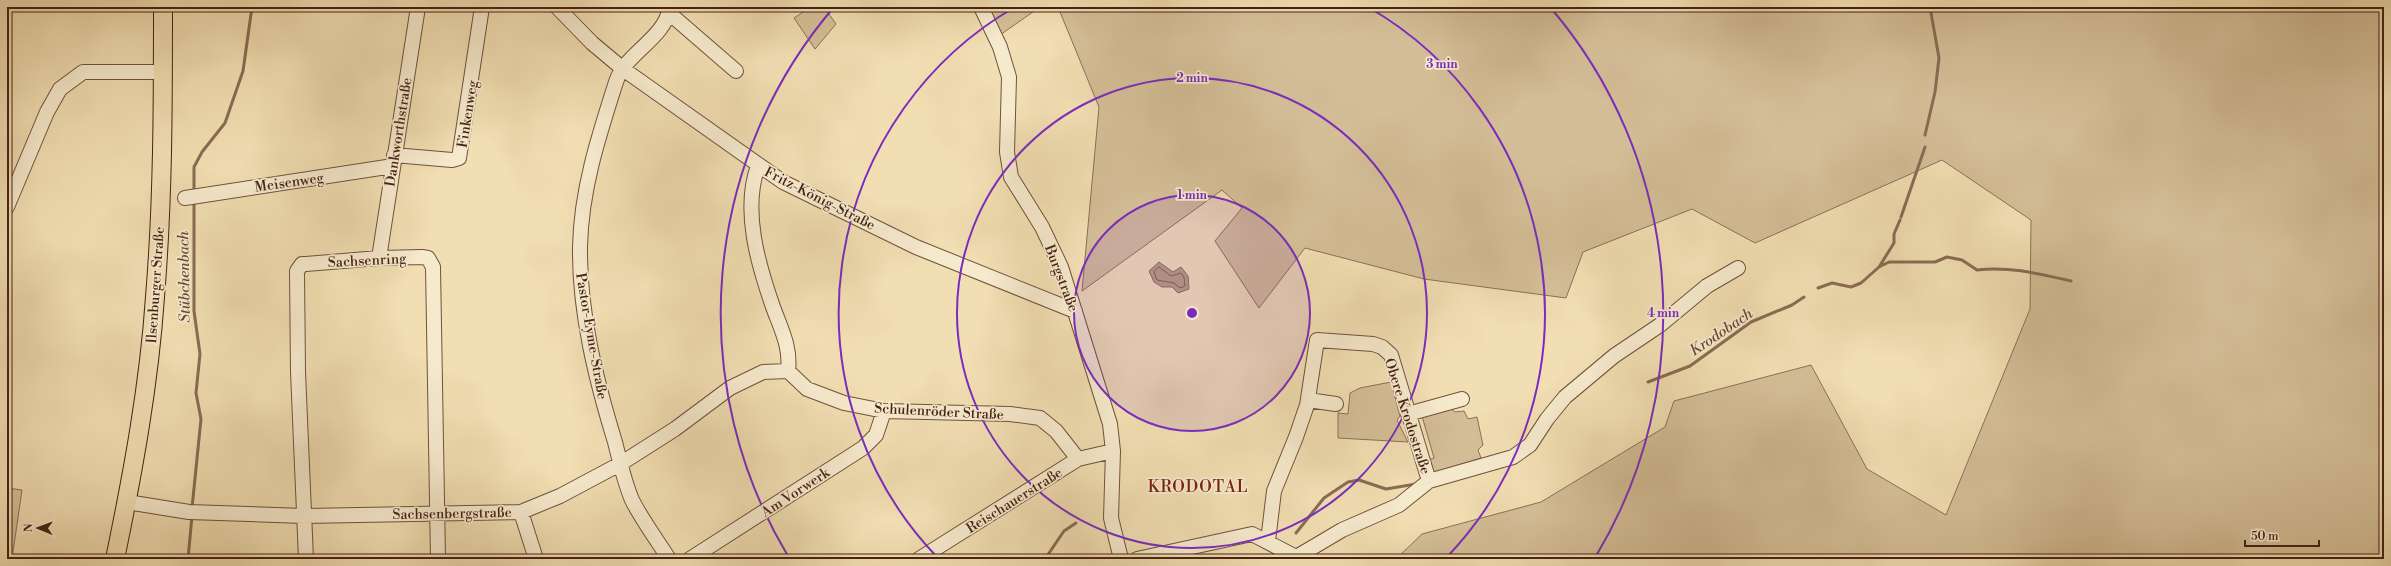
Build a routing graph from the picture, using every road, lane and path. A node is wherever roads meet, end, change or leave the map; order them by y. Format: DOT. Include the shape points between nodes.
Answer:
graph roads {
  1 [pos="163,7"];
  2 [pos="418,7"];
  3 [pos="482,7"];
  4 [pos="557,7"];
  5 [pos="981,7"];
  6 [pos="669,10"];
  7 [pos="623,69"];
  8 [pos="736,71"];
  9 [pos="163,72"];
  10 [pos="394,161"];
  11 [pos="758,166"];
  12 [pos="191,197"];
  13 [pos="7,207"];
  14 [pos="380,258"];
  15 [pos="1738,268"];
  16 [pos="1075,311"];
  17 [pos="788,371"];
  18 [pos="1462,399"];
  19 [pos="1308,400"];
  20 [pos="1336,404"];
  21 [pos="884,411"];
  22 [pos="1408,414"];
  23 [pos="1113,451"];
  24 [pos="1078,459"];
  25 [pos="620,464"];
  26 [pos="1429,481"];
  27 [pos="127,502"];
  28 [pos="521,512"];
  29 [pos="436,514"];
  30 [pos="304,516"];
  31 [pos="1268,542"];
  32 [pos="1295,558"];
  33 [pos="115,559"];
  34 [pos="306,559"];
  35 [pos="438,559"];
  36 [pos="536,559"];
  37 [pos="668,559"];
  38 [pos="690,559"];
  39 [pos="919,559"];
  40 [pos="1121,559"];
  41 [pos="1137,559"];
  1 -- 9 [label="main road, Ilsenburger Straße"];
  2 -- 10 [label="street, Dankworthstraße"];
  3 -- 10 [label="street, Finkenweg" via="459,158"];
  4 -- 7 [label="street, Fritz-König-Straße" via="592,44"];
  5 -- 16 [label="street, Burgstraße" via="1000,47 1009,77 1007,152 1011,177 1061,267"];
  6 -- 7 [label="street, Pastor-Eyme-Straße" via="652,38"];
  6 -- 8 [label="street"];
  7 -- 11 [label="street, Fritz-König-Straße"];
  7 -- 25 [label="street, Pastor-Eyme-Straße" via="618,76 599,136 585,198 580,245 585,313 593,358"];
  9 -- 13 [label="street" via="83,72 60,89"];
  9 -- 27 [label="main road, Ilsenburger Straße" via="161,199 155,298 139,438"];
  10 -- 12 [label="street, Meisenweg"];
  10 -- 14 [label="street, Dankworthstraße"];
  11 -- 16 [label="street, Fritz-König-Straße" via="783,182 916,247"];
  11 -- 17 [label="street" via="752,181 751,202 755,239 766,285 790,354"];
  14 -- 29 [label="street, Sachsenring" via="428,258 433,267"];
  14 -- 30 [label="street, Sachsenring" via="302,264 296,271"];
  15 -- 26 [label="street, Obere Krodostraße" via="1707,286 1660,325 1614,356 1565,397 1530,445 1514,457"];
  16 -- 23 [label="street, Burgstraße" via="1110,424"];
  17 -- 21 [label="street, Schulenröder Straße" via="808,389 844,404"];
  17 -- 25 [label="street, Sachsenbergstraße" via="763,372 730,388 675,430"];
  18 -- 22 [label="street"];
  19 -- 20 [label="street"];
  19 -- 22 [label="street, Obere Krodostraße" via="1317,340 1373,344 1391,354"];
  19 -- 31 [label="street" via="1274,491"];
  21 -- 24 [label="street, Schulenröder Straße" via="1010,414 1040,418 1056,431"];
  21 -- 38 [label="street, Am Vorwerk" via="876,434 863,448"];
  22 -- 26 [label="street, Obere Krodostraße"];
  23 -- 24 [label="street, Reischauerstraße"];
  23 -- 40 [label="street, Burgstraße" via="1111,518"];
  24 -- 39 [label="street, Reischauerstraße"];
  25 -- 28 [label="street, Sachsenbergstraße" via="560,496"];
  25 -- 37 [label="street, Pastor-Eyme-Straße" via="633,501"];
  26 -- 32 [label="street, Obere Krodostraße" via="1399,505 1342,530"];
  27 -- 30 [label="street, Sachsenbergstraße" via="192,512"];
  27 -- 33 [label="main road, Ilsenburger Straße"];
  28 -- 29 [label="street, Sachsenbergstraße"];
  28 -- 36 [label="street"];
  29 -- 30 [label="street, Sachsenbergstraße"];
  29 -- 35 [label="street"];
  30 -- 34 [label="street, Sachsenring"];
  31 -- 32 [label="street"];
  31 -- 41 [label="street" via="1252,534"];
}
